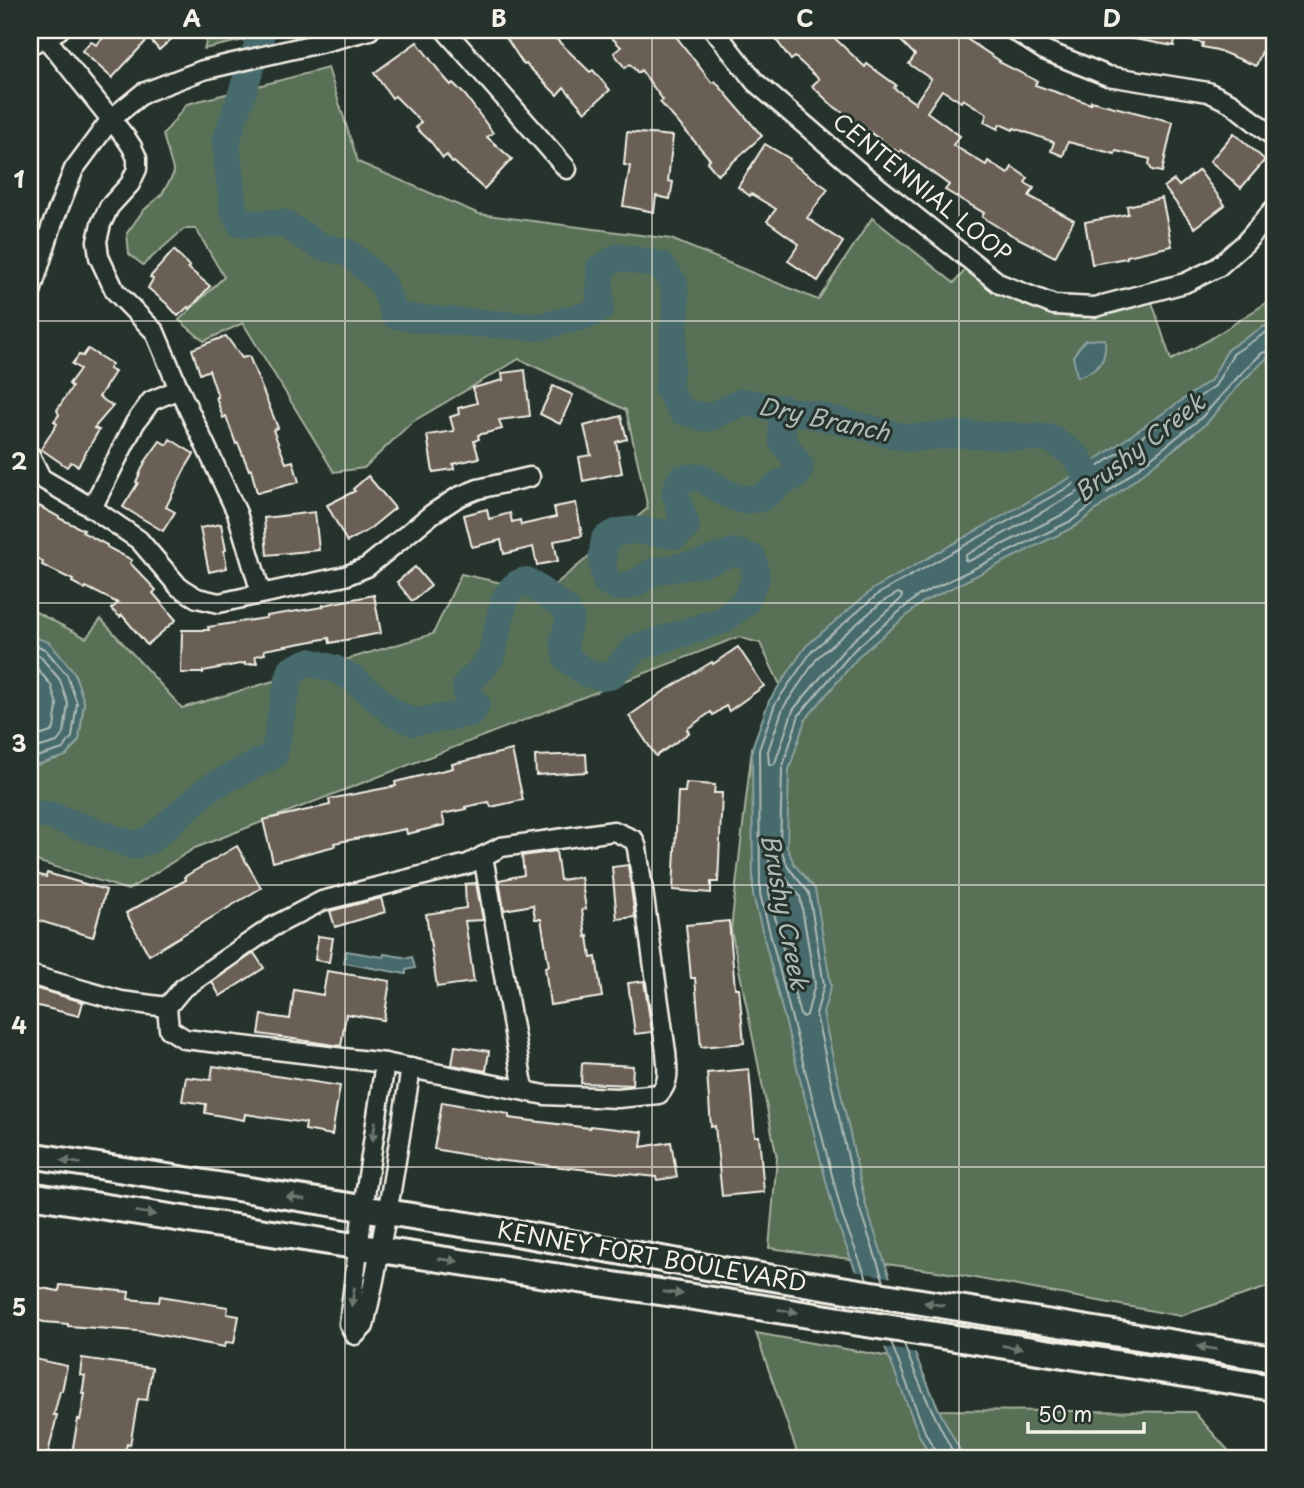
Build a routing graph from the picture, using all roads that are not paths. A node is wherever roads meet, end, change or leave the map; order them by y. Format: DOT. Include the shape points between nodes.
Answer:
graph roads {
  1 [pos="370,30"];
  2 [pos="444,30"];
  3 [pos="714,30"];
  4 [pos="1013,30"];
  5 [pos="45,37"];
  6 [pos="111,119"];
  7 [pos="1274,137"];
  8 [pos="567,169"];
  9 [pos="1274,209"];
  10 [pos="30,295"];
  11 [pos="179,389"];
  12 [pos="30,456"];
  13 [pos="530,477"];
  14 [pos="92,508"];
  15 [pos="261,593"];
  16 [pos="483,856"];
  17 [pos="30,975"];
  18 [pos="167,1007"];
  19 [pos="385,1063"];
  20 [pos="411,1068"];
  21 [pos="524,1090"];
  22 [pos="30,1155"];
  23 [pos="30,1195"];
  24 [pos="375,1211"];
  25 [pos="369,1249"];
  26 [pos="1274,1359"];
  27 [pos="1274,1388"];
  1 -- 6 [label="street" via="203,70 143,93"];
  2 -- 8 [label="street"];
  3 -- 9 [label="street, CENTENNIAL LOOP" via="755,82 862,174 1000,284 1054,305 1095,307 1185,283 1218,267"];
  4 -- 7 [label="street" via="1044,50 1108,76 1208,92 1231,103"];
  5 -- 6 [label="street"];
  6 -- 10 [label="street" via="74,169"];
  6 -- 11 [label="street" via="137,158 130,184 109,207 101,224 99,257 115,291 155,332"];
  11 -- 14 [label="street" via="151,401"];
  11 -- 15 [label="street" via="237,513"];
  12 -- 14 [label="street" via="41,478"];
  13 -- 15 [label="street" via="458,497 367,568"];
  14 -- 15 [label="street" via="139,540 179,587 197,598 219,603"];
  16 -- 18 [label="street" via="468,864 322,901 272,927 182,989"];
  16 -- 21 [label="street"];
  16 -- 21 [label="street" via="501,847 614,831 634,840 636,848 666,1052 664,1088 659,1094 618,1098"];
  17 -- 18 [label="street" via="121,1001"];
  18 -- 19 [label="street" via="169,1029 185,1039"];
  19 -- 20 [label="street"];
  19 -- 24 [label="street, one-way"];
  20 -- 21 [label="street"];
  20 -- 24 [label="street"];
  24 -- 22 [label="main road, KENNEY FORT BOULEVARD, one-way"];
  23 -- 25 [label="main road, KENNEY FORT BOULEVARD, one-way"];
  24 -- 25 [label="street"];
  26 -- 24 [label="main road, KENNEY FORT BOULEVARD, one-way"];
  25 -- 27 [label="main road, KENNEY FORT BOULEVARD, one-way"];
}
